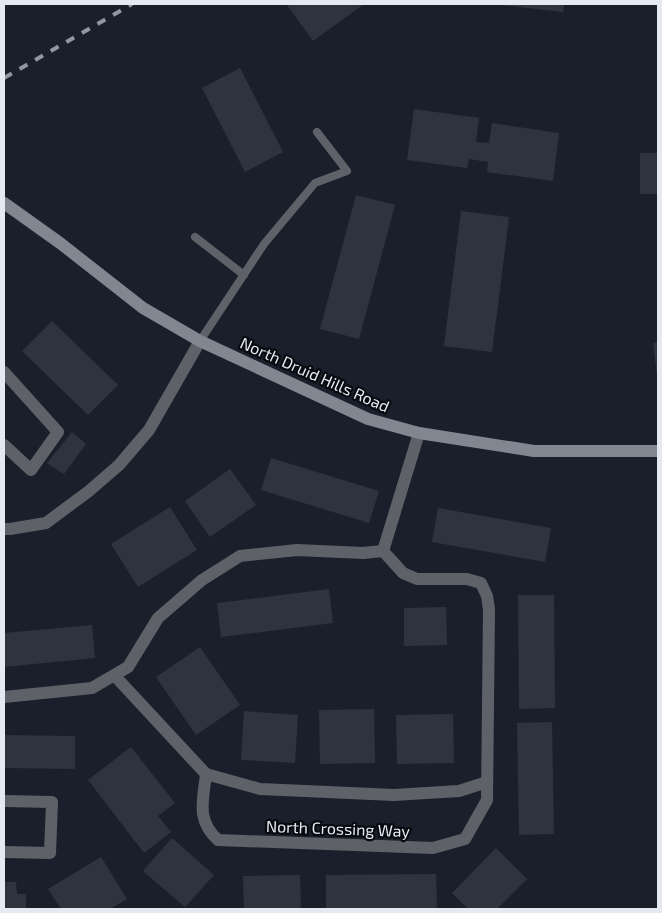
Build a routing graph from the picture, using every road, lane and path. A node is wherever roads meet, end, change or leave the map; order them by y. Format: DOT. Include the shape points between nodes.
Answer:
graph roads {
  1 [pos="317,132"];
  2 [pos="4,203"];
  3 [pos="195,237"];
  4 [pos="244,276"];
  5 [pos="200,341"];
  6 [pos="4,372"];
  7 [pos="419,433"];
  8 [pos="4,445"];
  9 [pos="658,451"];
  10 [pos="4,529"];
  11 [pos="384,551"];
  12 [pos="114,675"];
  13 [pos="4,697"];
  14 [pos="206,774"];
  15 [pos="487,782"];
  16 [pos="4,801"];
  17 [pos="4,852"];
  1 -- 4 [label="lane" via="347,171 315,183 264,244"];
  2 -- 5 [label="main road, North Druid Hills Road" via="143,308"];
  3 -- 4 [label="lane"];
  4 -- 5 [label="lane"];
  5 -- 7 [label="main road, North Druid Hills Road" via="368,419"];
  5 -- 10 [label="street" via="149,430 119,465 46,523"];
  6 -- 8 [label="street" via="58,432 31,470"];
  7 -- 9 [label="main road, North Druid Hills Road" via="534,451"];
  7 -- 11 [label="street"];
  11 -- 12 [label="street" via="297,550 240,556 202,580 158,618 128,667"];
  11 -- 15 [label="street, North Crossing Way" via="403,573 417,579 467,579 482,583 489,609"];
  12 -- 13 [label="street" via="92,688"];
  12 -- 14 [label="street"];
  14 -- 15 [label="street" via="260,789 394,795 460,791"];
  14 -- 15 [label="street, North Crossing Way" via="202,809 204,822 218,840 433,848 465,839 487,800"];
  16 -- 17 [label="street" via="52,802 50,853"];
}
